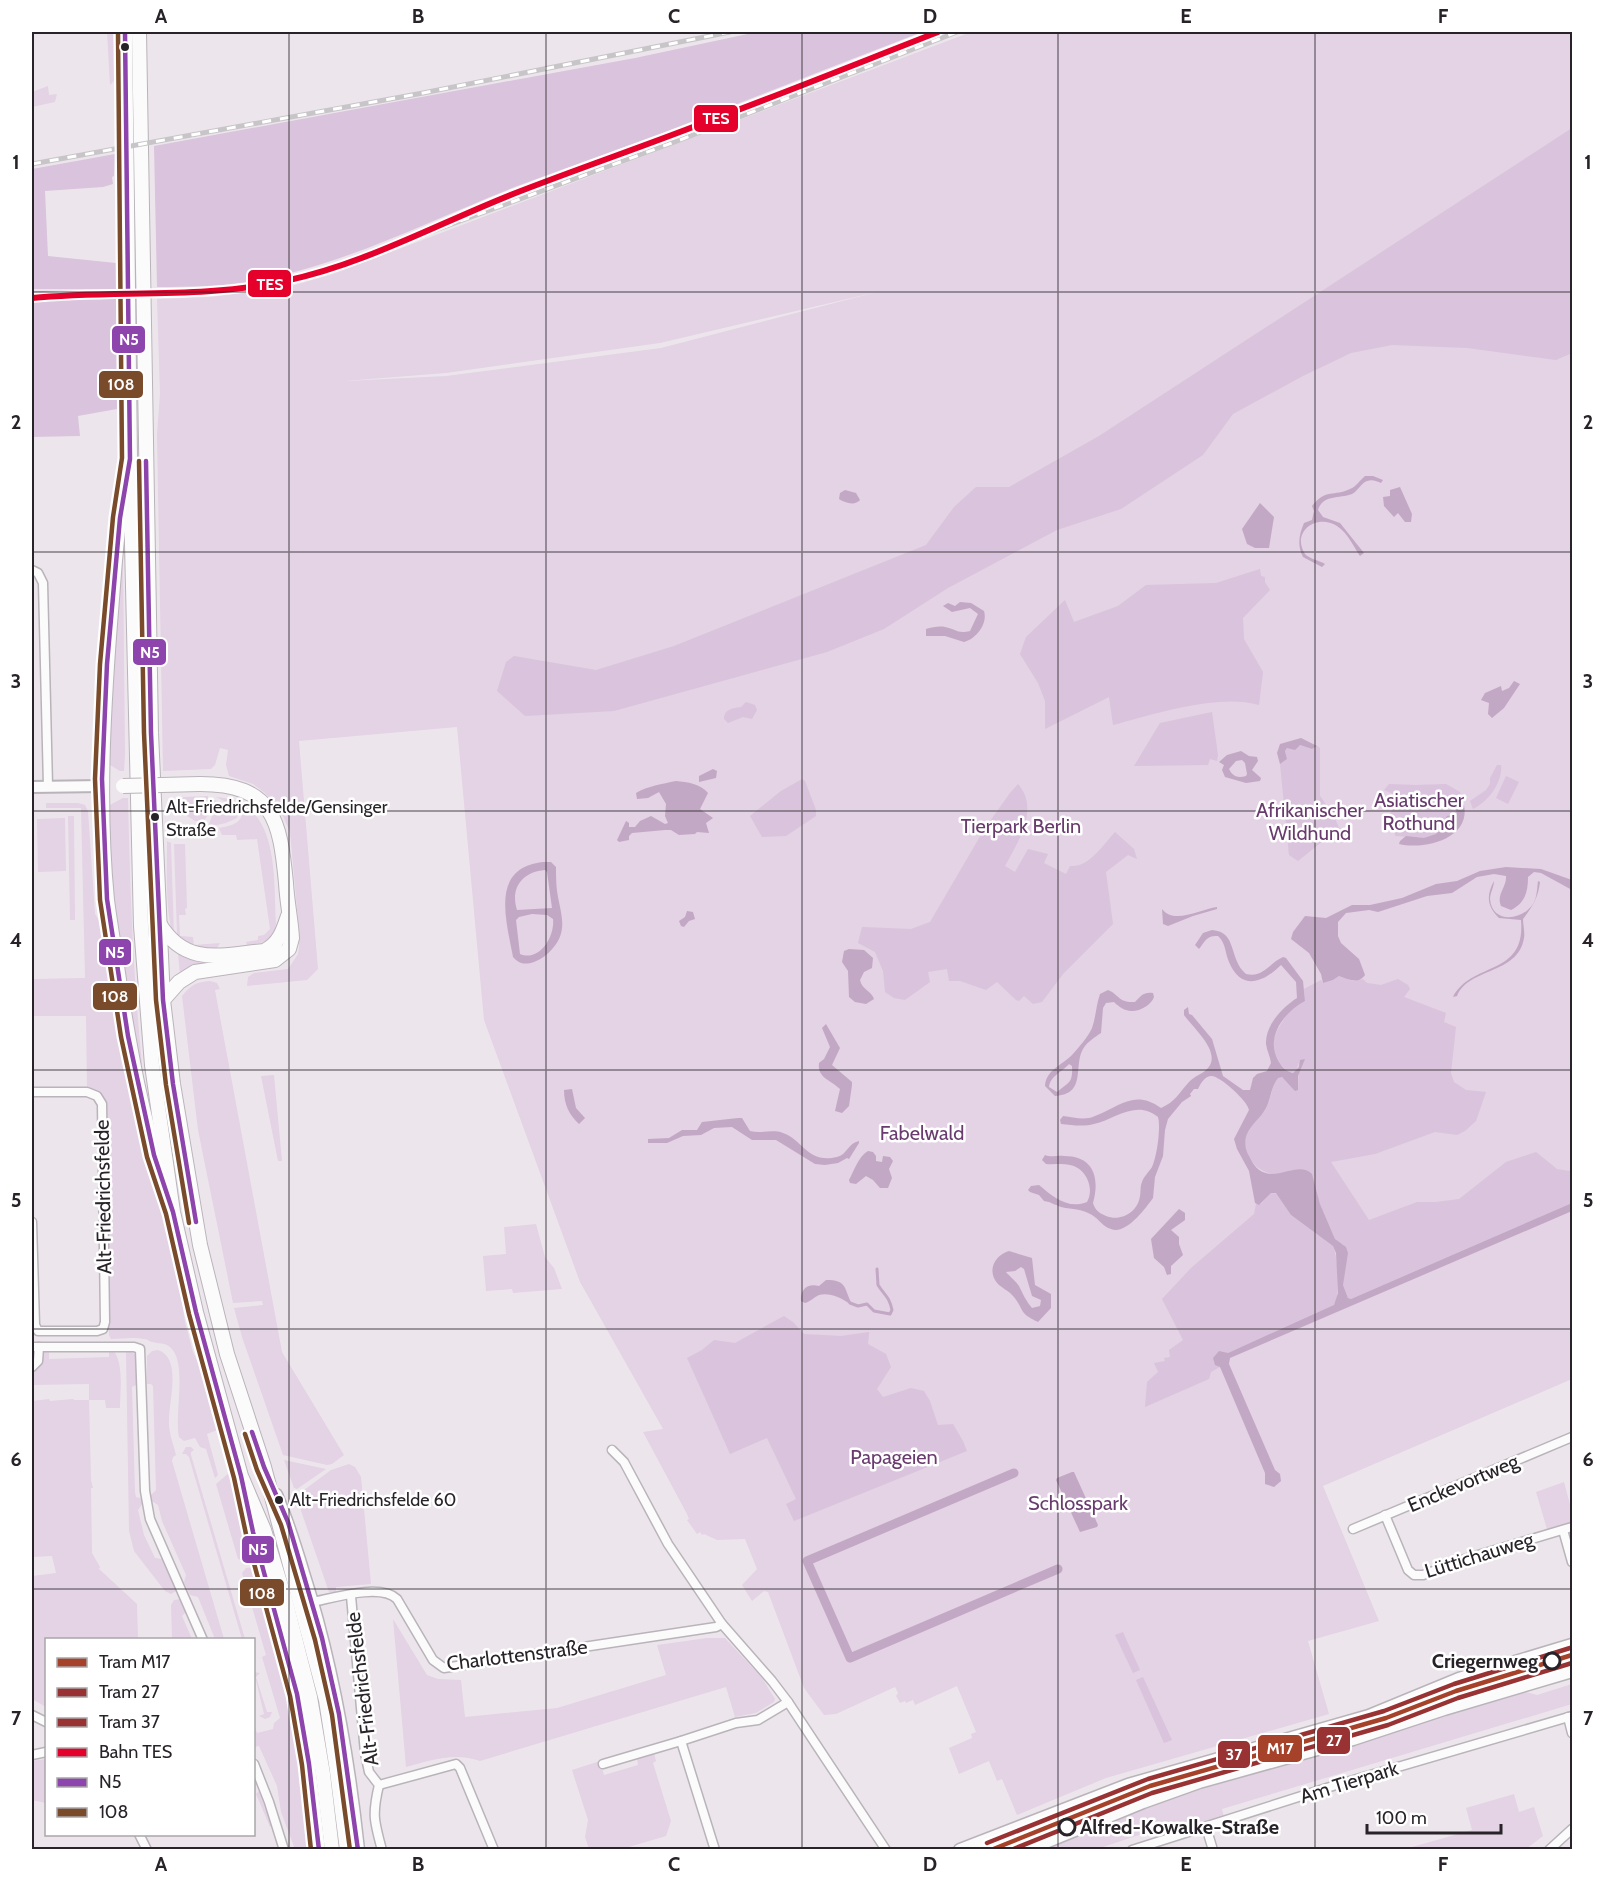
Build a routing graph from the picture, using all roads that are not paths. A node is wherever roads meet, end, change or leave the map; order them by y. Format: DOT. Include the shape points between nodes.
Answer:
graph roads {
  1 [pos="125,32"];
  2 [pos="139,32"];
  3 [pos="130,459"];
  4 [pos="32,570"];
  5 [pos="48,786"];
  6 [pos="102,786"];
  7 [pos="32,787"];
  8 [pos="289,914"];
  9 [pos="159,923"];
  10 [pos="163,1000"];
  11 [pos="32,1092"];
  12 [pos="173,1212"];
  13 [pos="32,1222"];
  14 [pos="35,1347"];
  15 [pos="32,1367"];
  16 [pos="1572,1437"];
  17 [pos="612,1450"];
  18 [pos="264,1467"];
  19 [pos="241,1476"];
  20 [pos="1385,1515"];
  21 [pos="1572,1527"];
  22 [pos="1353,1529"];
  23 [pos="1563,1530"];
  24 [pos="1572,1562"];
  25 [pos="351,1596"];
  26 [pos="313,1602"];
  27 [pos="722,1624"];
  28 [pos="202,1638"];
  29 [pos="1572,1645"];
  30 [pos="1572,1671"];
  31 [pos="788,1702"];
  32 [pos="1570,1717"];
  33 [pos="1572,1733"];
  34 [pos="681,1741"];
  35 [pos="603,1764"];
  36 [pos="255,1771"];
  37 [pos="379,1785"];
  38 [pos="1206,1827"];
  39 [pos="1572,1829"];
  40 [pos="140,1836"];
  41 [pos="147,1850"];
  42 [pos="284,1850"];
  43 [pos="319,1850"];
  44 [pos="332,1850"];
  45 [pos="347,1850"];
  46 [pos="358,1850"];
  47 [pos="382,1850"];
  48 [pos="494,1850"];
  49 [pos="715,1850"];
  50 [pos="885,1850"];
  51 [pos="960,1850"];
  52 [pos="1026,1850"];
  53 [pos="1132,1850"];
  54 [pos="1213,1850"];
  55 [pos="1550,1850"];
  1 -- 3 [label="main road"];
  2 -- 9 [label="main road" via="151,733"];
  3 -- 6 [label="main road" via="116,552"];
  3 -- 12 [label="main road" via="141,926 152,1065"];
  4 -- 5 [label="street" via="43,583"];
  5 -- 6 [label="street"];
  5 -- 7 [label="street"];
  6 -- 8 [label="main road, bridge" via="211,784 247,793 265,806 282,842"];
  6 -- 12 [label="main road" via="107,899 128,1036 154,1155"];
  8 -- 9 [label="main road" via="273,947 201,956 165,934"];
  8 -- 10 [label="main road" via="292,938 282,957 195,972"];
  9 -- 10 [label="main road"];
  10 -- 18 [label="main road" via="200,1245 227,1354"];
  11 -- 13 [label="street, Alt-Friedrichsfelde" via="87,1092 97,1096 102,1104 103,1329 38,1331 34,1325"];
  12 -- 19 [label="main road"];
  14 -- 15 [label="street" via="38,1361"];
  14 -- 28 [label="street" via="140,1349 145,1491 150,1519"];
  16 -- 20 [label="street, Enckevortweg"];
  17 -- 27 [label="street" via="624,1462 668,1544"];
  18 -- 26 [label="main road, Alt-Friedrichsfelde" via="288,1522"];
  18 -- 45 [label="main road, Alt-Friedrichsfelde" via="326,1700"];
  19 -- 43 [label="main road" via="252,1532 297,1694"];
  19 -- 44 [label="main road" via="264,1530 298,1647 323,1774"];
  20 -- 22 [label="street, Enckevortweg"];
  20 -- 23 [label="street, Lüttichauweg" via="1408,1570 1414,1575"];
  21 -- 23 [label="street, Lüttichauweg"];
  23 -- 24 [label="street"];
  25 -- 26 [label="street, Charlottenstraße"];
  25 -- 27 [label="street, Charlottenstraße" via="381,1591 395,1597 433,1660 444,1668 716,1628"];
  25 -- 37 [label="street, Alt-Friedrichsfelde" via="365,1753 369,1772"];
  26 -- 46 [label="main road, Alt-Friedrichsfelde" via="333,1680"];
  27 -- 31 [label="street"];
  29 -- 51 [label="main road" via="1459,1679 1369,1716 1128,1785"];
  30 -- 52 [label="main road, Am Tierpark" via="1189,1786"];
  31 -- 34 [label="street" via="758,1720"];
  31 -- 50 [label="street"];
  32 -- 33 [label="street"];
  32 -- 38 [label="street, Am Tierpark"];
  34 -- 35 [label="street"];
  34 -- 49 [label="street"];
  36 -- 42 [label="street"];
  37 -- 47 [label="street, Alt-Friedrichsfelde" via="373,1820"];
  37 -- 48 [label="street" via="456,1764"];
  38 -- 53 [label="street, Am Tierpark"];
  38 -- 54 [label="street"];
  39 -- 55 [label="street"];
  40 -- 41 [label="street"];
}
